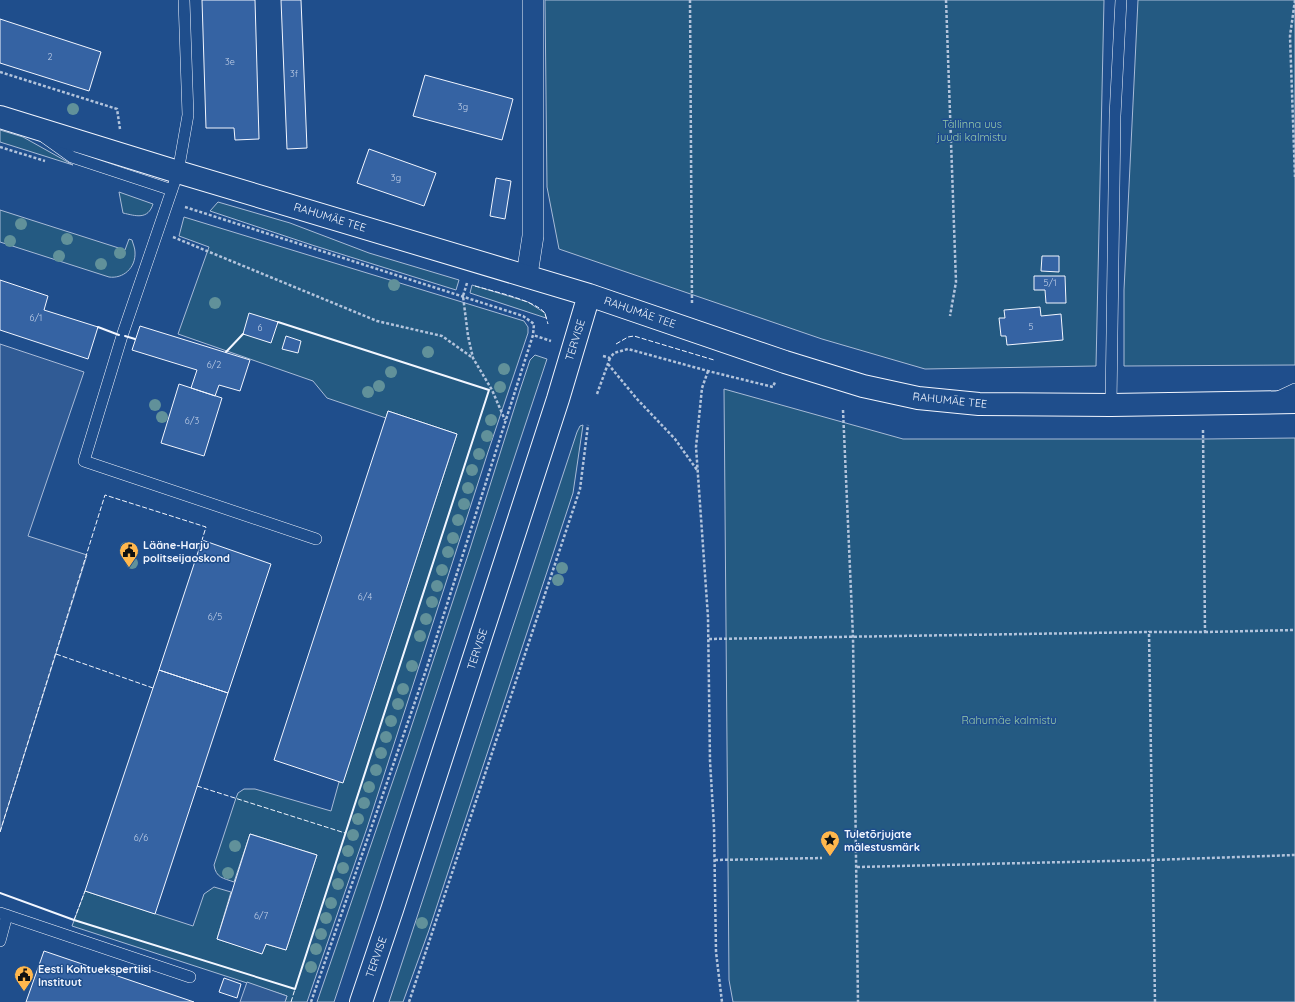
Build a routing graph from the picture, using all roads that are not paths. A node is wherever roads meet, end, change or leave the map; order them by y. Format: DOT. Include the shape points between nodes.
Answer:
graph roads {
  1 [pos="184,0"];
  2 [pos="533,0"];
  3 [pos="1121,0"];
  4 [pos="0,117"];
  5 [pos="28,125"];
  6 [pos="175,181"];
  7 [pos="527,275"];
  8 [pos="589,294"];
  9 [pos="1295,389"];
  10 [pos="1267,402"];
  11 [pos="1295,402"];
  12 [pos="1111,405"];
  13 [pos="316,539"];
  14 [pos="4,914"];
  15 [pos="0,941"];
  16 [pos="190,977"];
  17 [pos="361,1002"];
  1 -- 6 [label="lane" via="188,115"];
  2 -- 7 [label="street" via="533,236"];
  3 -- 12 [label="lane" via="1115,116"];
  4 -- 5 [label="street, RAHUMÄE TEE"];
  5 -- 6 [label="street, RAHUMÄE TEE" via="115,153"];
  5 -- 6 [label="lane" via="72,158"];
  6 -- 7 [label="street, RAHUMÄE TEE"];
  6 -- 13 [label="lane" via="122,336 84,461"];
  7 -- 8 [label="street, RAHUMÄE TEE"];
  8 -- 12 [label="street, RAHUMÄE TEE" via="785,362 863,386 918,398 979,404"];
  8 -- 17 [label="street, TERVISE" via="553,414"];
  9 -- 10 [label="lane"];
  10 -- 11 [label="street, RAHUMÄE TEE"];
  10 -- 12 [label="street, RAHUMÄE TEE"];
  14 -- 15 [label="lane"];
  14 -- 16 [label="lane"];
}
